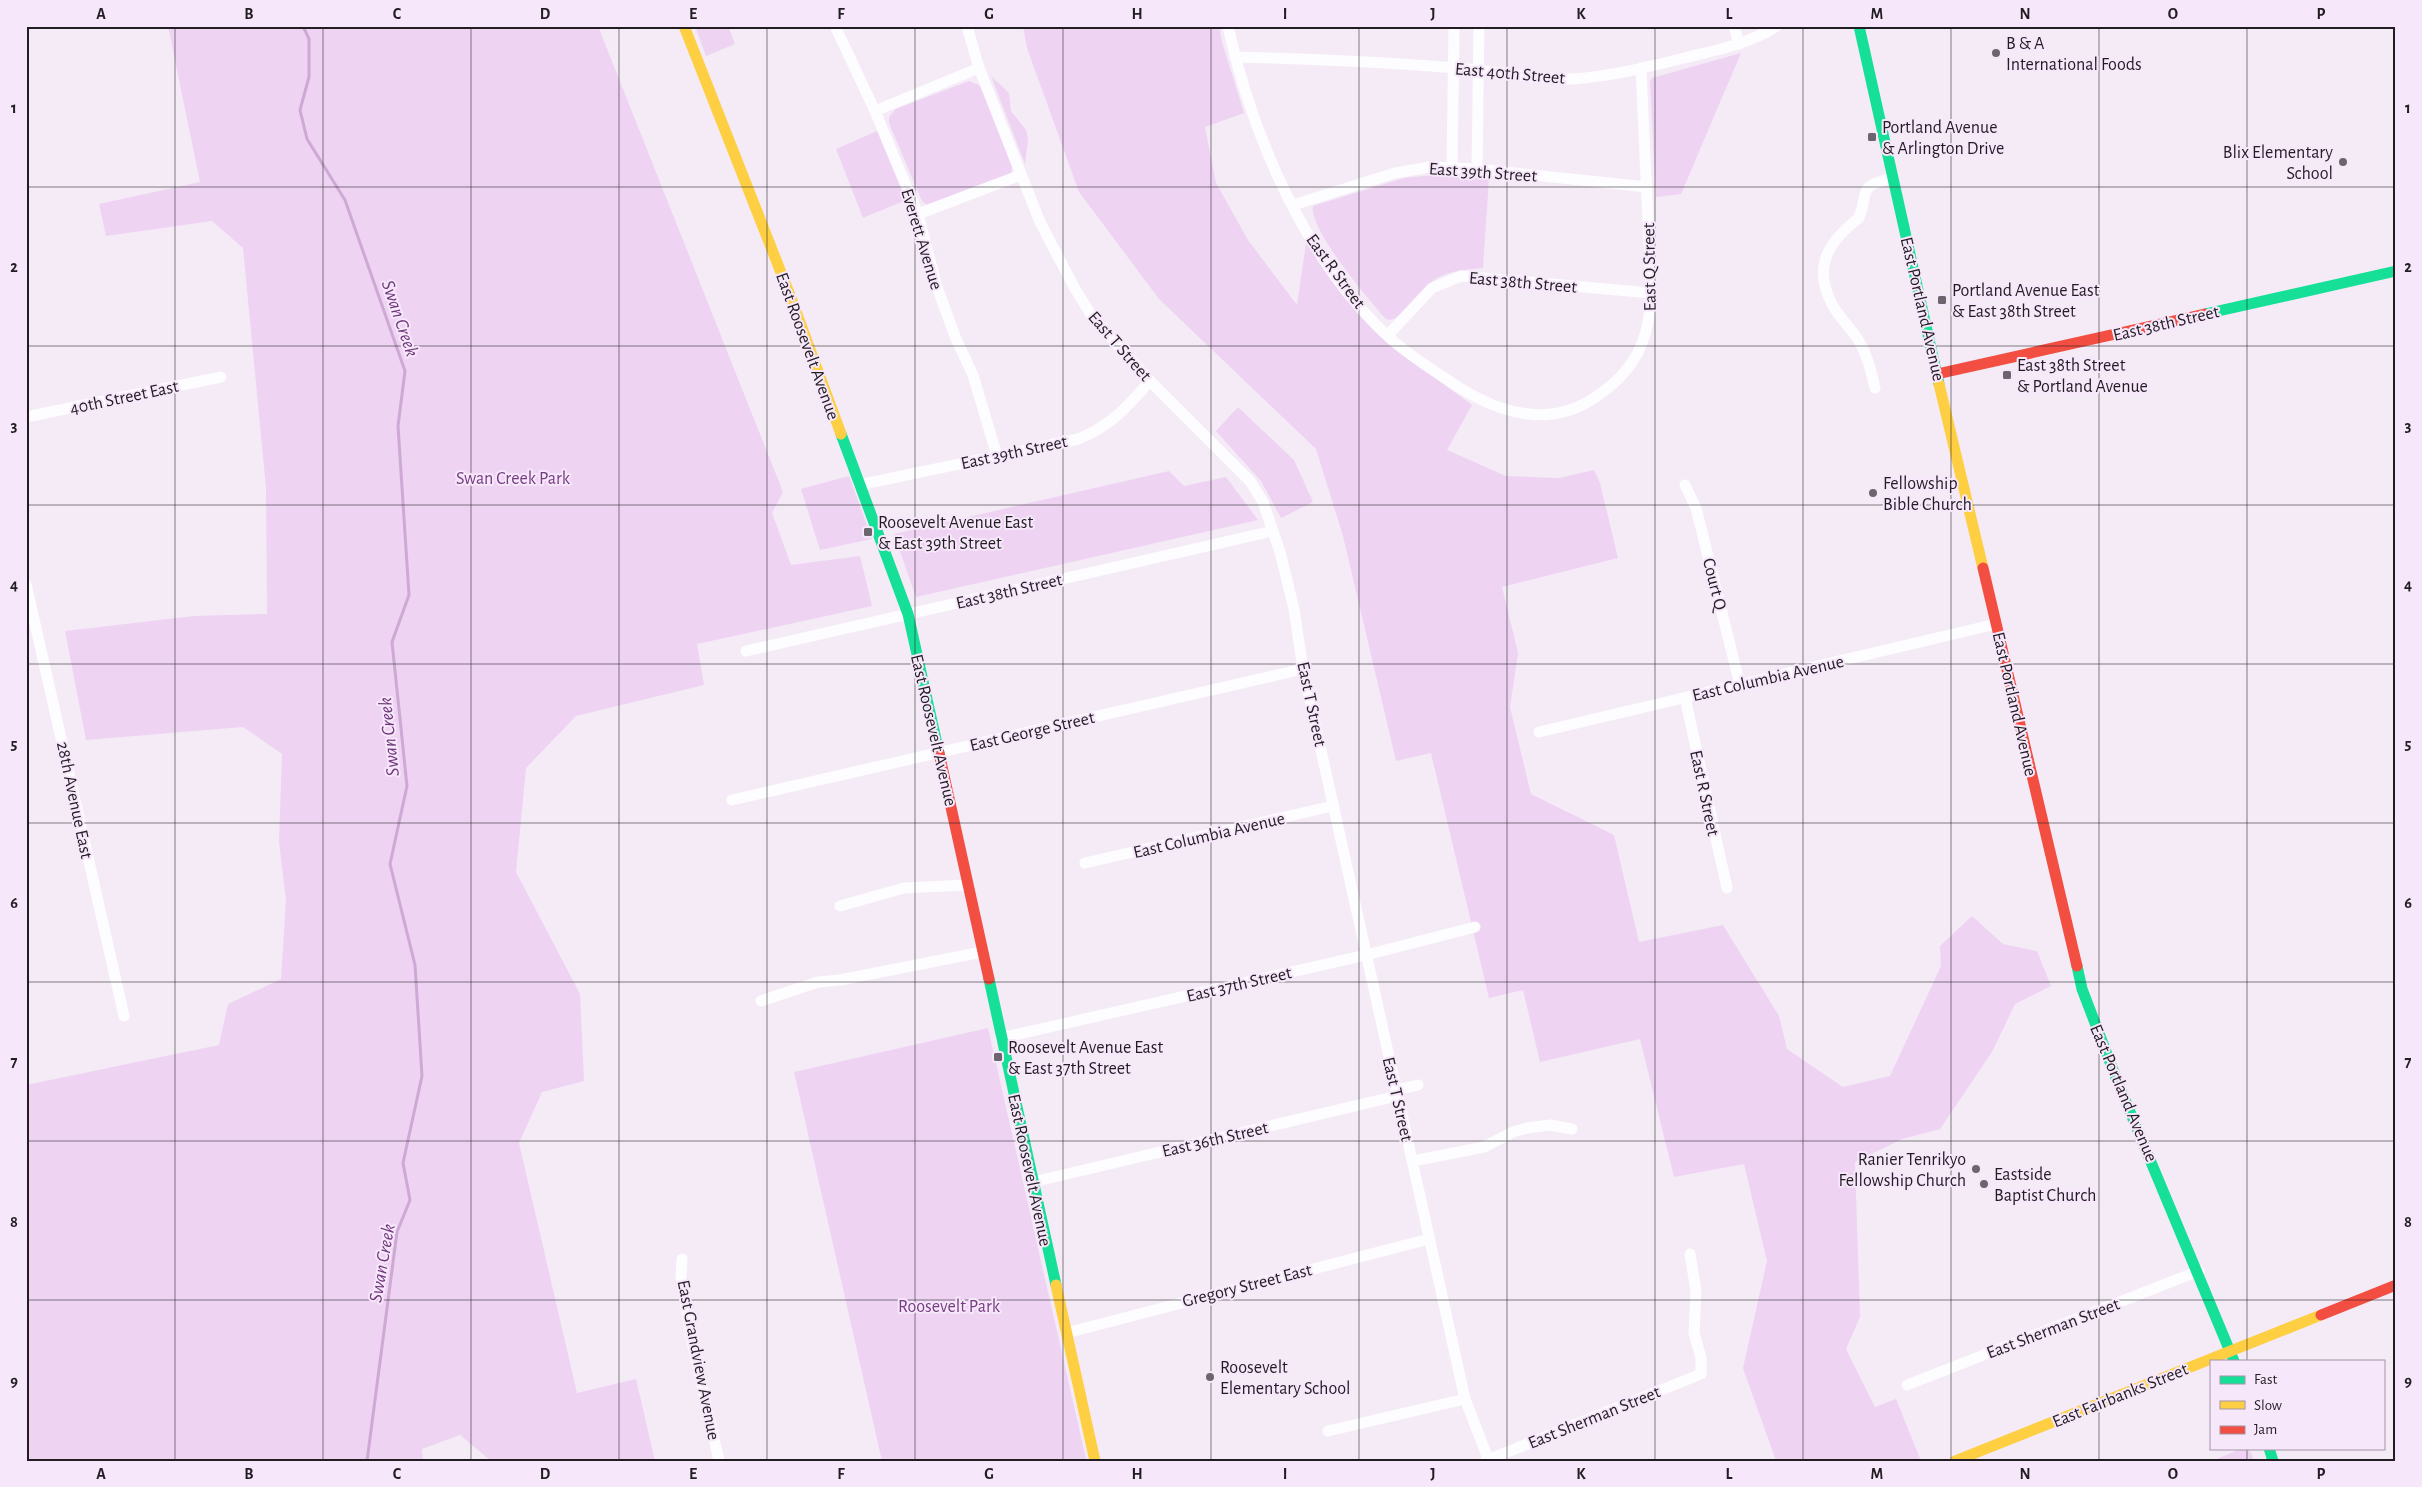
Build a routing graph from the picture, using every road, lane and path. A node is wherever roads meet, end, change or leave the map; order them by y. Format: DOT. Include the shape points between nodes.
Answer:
graph roads {
  1 [pos="684,26"];
  2 [pos="835,26"];
  3 [pos="967,26"];
  4 [pos="1228,26"];
  5 [pos="1454,26"];
  6 [pos="1479,26"];
  7 [pos="1734,26"];
  8 [pos="1777,26"];
  9 [pos="1859,26"];
  10 [pos="1739,44"];
  11 [pos="1235,57"];
  12 [pos="979,68"];
  13 [pos="1641,68"];
  14 [pos="1454,69"];
  15 [pos="1478,70"];
  16 [pos="875,111"];
  17 [pos="1452,167"];
  18 [pos="1477,168"];
  19 [pos="1020,175"];
  20 [pos="1893,178"];
  21 [pos="1647,187"];
  22 [pos="1293,205"];
  23 [pos="918,214"];
  24 [pos="2396,271"];
  25 [pos="1651,293"];
  26 [pos="1388,335"];
  27 [pos="1937,374"];
  28 [pos="221,377"];
  29 [pos="1150,381"];
  30 [pos="1875,388"];
  31 [pos="1551,414"];
  32 [pos="26,418"];
  33 [pos="997,456"];
  34 [pos="858,485"];
  35 [pos="1685,485"];
  36 [pos="1273,531"];
  37 [pos="26,584"];
  38 [pos="908,614"];
  39 [pos="1996,624"];
  40 [pos="746,651"];
  41 [pos="1303,669"];
  42 [pos="1740,685"];
  43 [pos="1685,698"];
  44 [pos="1539,732"];
  45 [pos="939,752"];
  46 [pos="732,800"];
  47 [pos="1333,806"];
  48 [pos="1085,863"];
  49 [pos="968,885"];
  50 [pos="1727,888"];
  51 [pos="840,906"];
  52 [pos="1475,927"];
  53 [pos="982,952"];
  54 [pos="1366,955"];
  55 [pos="761,1001"];
  56 [pos="124,1016"];
  57 [pos="1002,1038"];
  58 [pos="1418,1085"];
  59 [pos="1397,1093"];
  60 [pos="1572,1129"];
  61 [pos="1413,1161"];
  62 [pos="1033,1182"];
  63 [pos="1429,1239"];
  64 [pos="1690,1254"];
  65 [pos="682,1259"];
  66 [pos="2199,1271"];
  67 [pos="2396,1285"];
  68 [pos="1066,1332"];
  69 [pos="2232,1355"];
  70 [pos="2219,1360"];
  71 [pos="2210,1363"];
  72 [pos="1907,1385"];
  73 [pos="1465,1399"];
  74 [pos="1328,1431"];
  75 [pos="1487,1460"];
  76 [pos="719,1461"];
  77 [pos="1095,1461"];
  78 [pos="1955,1461"];
  1 -- 34 [label="street, East Roosevelt Avenue" via="791,298"];
  2 -- 16 [label="street, Everett Avenue"];
  3 -- 12 [label="street, East T Street"];
  4 -- 11 [label="street, East R Street"];
  5 -- 14 [label="street"];
  6 -- 15 [label="street"];
  7 -- 10 [label="street"];
  8 -- 10 [label="street, East 40th Street" via="1760,37"];
  9 -- 20 [label="street, East Portland Avenue"];
  10 -- 13 [label="street, East 40th Street"];
  11 -- 14 [label="street, East 40th Street" via="1324,59"];
  11 -- 22 [label="street, East R Street" via="1257,126"];
  12 -- 16 [label="street"];
  12 -- 19 [label="street, East T Street"];
  13 -- 15 [label="street, East 40th Street" via="1570,79 1541,79"];
  13 -- 21 [label="street, East Q Street"];
  14 -- 15 [label="street, East 40th Street"];
  14 -- 17 [label="street"];
  15 -- 18 [label="street"];
  16 -- 23 [label="street, Everett Avenue"];
  17 -- 18 [label="street, East 39th Street"];
  17 -- 22 [label="street, East 39th Street" via="1406,170"];
  18 -- 21 [label="street, East 39th Street"];
  19 -- 23 [label="street"];
  19 -- 29 [label="street, East T Street" via="1044,230 1093,318"];
  20 -- 27 [label="street, East Portland Avenue"];
  20 -- 30 [label="street" via="1867,187 1859,218 1836,238 1823,267 1832,304 1859,340"];
  21 -- 25 [label="street, East Q Street"];
  22 -- 26 [label="street, East R Street" via="1340,283"];
  23 -- 33 [label="street, Everett Avenue" via="937,287 973,375"];
  24 -- 27 [label="street, East 38th Street"];
  25 -- 26 [label="street, East 38th Street" via="1460,276 1432,288"];
  25 -- 31 [label="street, East Q Street" via="1644,343 1619,380 1588,402"];
  26 -- 31 [label="street, East R Street" via="1432,370 1478,399 1505,411"];
  27 -- 39 [label="street, East Portland Avenue"];
  28 -- 32 [label="street, 40th Street East"];
  29 -- 33 [label="street, East 39th Street" via="1123,412 1094,433"];
  29 -- 36 [label="street, East T Street" via="1250,481 1263,502"];
  33 -- 34 [label="street, East 39th Street"];
  34 -- 38 [label="street, East Roosevelt Avenue"];
  35 -- 42 [label="street, Court Q" via="1696,508"];
  36 -- 38 [label="street, East 38th Street"];
  36 -- 41 [label="street, East T Street" via="1294,609"];
  37 -- 56 [label="street, 28th Avenue East"];
  38 -- 40 [label="street, East 38th Street"];
  38 -- 45 [label="street, East Roosevelt Avenue"];
  39 -- 42 [label="street, East Columbia Avenue"];
  39 -- 66 [label="street, East Portland Avenue" via="2082,989"];
  41 -- 45 [label="street, East George Street"];
  41 -- 47 [label="street, East T Street"];
  42 -- 43 [label="street, East Columbia Avenue"];
  43 -- 44 [label="street, East Columbia Avenue"];
  43 -- 50 [label="street, East R Street"];
  45 -- 46 [label="street, East George Street"];
  45 -- 49 [label="street, East Roosevelt Avenue"];
  47 -- 48 [label="street, East Columbia Avenue"];
  47 -- 54 [label="street, East T Street"];
  49 -- 51 [label="street" via="904,888"];
  49 -- 53 [label="street, East Roosevelt Avenue"];
  52 -- 54 [label="street, East 37th Street"];
  53 -- 55 [label="street" via="818,982"];
  53 -- 57 [label="street, East Roosevelt Avenue"];
  54 -- 57 [label="street, East 37th Street"];
  54 -- 59 [label="street, East T Street"];
  57 -- 62 [label="street, East Roosevelt Avenue"];
  58 -- 59 [label="street, East 36th Street"];
  59 -- 61 [label="street, East T Street"];
  59 -- 62 [label="street, East 36th Street"];
  60 -- 61 [label="street" via="1550,1125 1528,1128 1484,1147"];
  61 -- 63 [label="street, East T Street"];
  62 -- 68 [label="street, East Roosevelt Avenue"];
  63 -- 68 [label="street, Gregory Street East"];
  63 -- 73 [label="street, East T Street"];
  64 -- 75 [label="street, East Sherman Street" via="1696,1292 1694,1333 1702,1363 1700,1374"];
  65 -- 76 [label="street, East Grandview Avenue" via="681,1278 693,1346"];
  66 -- 69 [label="street, East Portland Avenue"];
  66 -- 72 [label="street, East Sherman Street"];
  67 -- 69 [label="street, East Fairbanks Street"];
  68 -- 77 [label="street, East Roosevelt Avenue"];
  69 -- 70 [label="street, East Fairbanks Street"];
  71 -- 78 [label="street, East Fairbanks Street"];
  73 -- 74 [label="street"];
  73 -- 75 [label="street, East T Street"];
}
